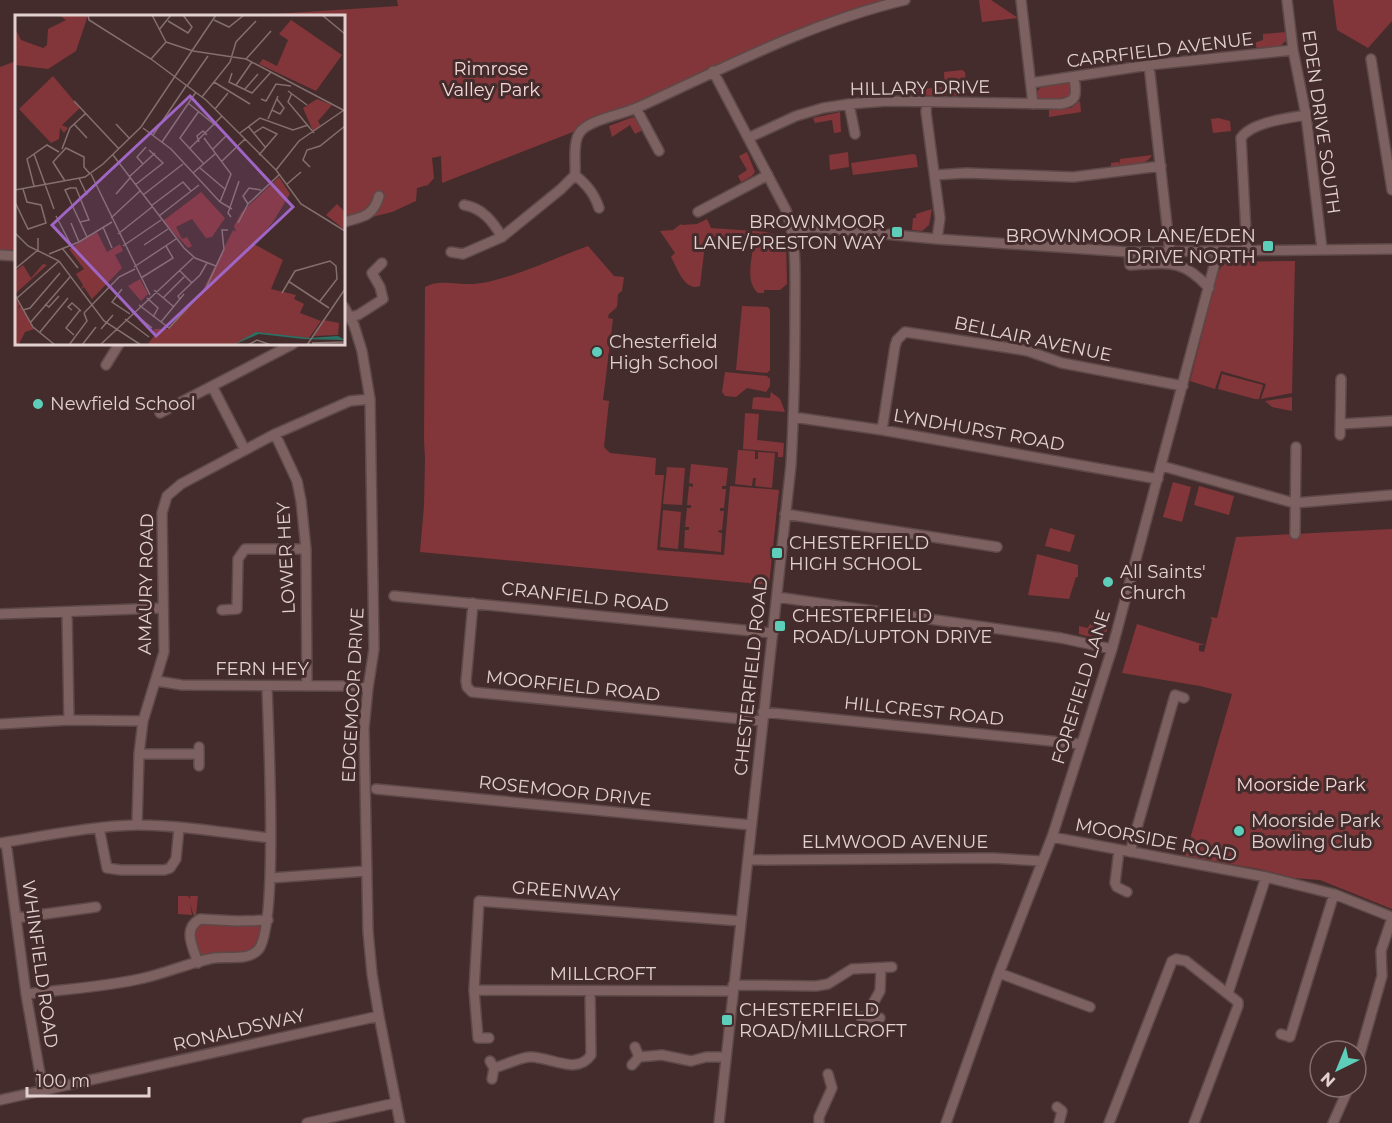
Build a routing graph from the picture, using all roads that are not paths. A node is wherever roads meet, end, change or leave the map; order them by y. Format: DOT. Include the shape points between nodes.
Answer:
graph roads {
  1 [pos="905,0"];
  2 [pos="1021,0"];
  3 [pos="1287,0"];
  4 [pos="1293,50"];
  5 [pos="1371,59"];
  6 [pos="1149,65"];
  7 [pos="713,72"];
  8 [pos="1074,77"];
  9 [pos="1031,83"];
  10 [pos="927,102"];
  11 [pos="849,104"];
  12 [pos="1033,104"];
  13 [pos="636,108"];
  14 [pos="1306,115"];
  15 [pos="855,134"];
  16 [pos="748,138"];
  17 [pos="659,151"];
  18 [pos="1161,166"];
  19 [pos="575,175"];
  20 [pos="768,175"];
  21 [pos="935,175"];
  22 [pos="1392,190"];
  23 [pos="379,196"];
  24 [pos="464,205"];
  25 [pos="599,208"];
  26 [pos="698,212"];
  27 [pos="345,222"];
  28 [pos="793,232"];
  29 [pos="502,237"];
  30 [pos="937,239"];
  31 [pos="1322,249"];
  32 [pos="1392,249"];
  33 [pos="1218,251"];
  34 [pos="1247,251"];
  35 [pos="451,252"];
  36 [pos="1129,252"];
  37 [pos="1170,252"];
  38 [pos="0,255"];
  39 [pos="15,256"];
  40 [pos="382,263"];
  41 [pos="1209,288"];
  42 [pos="346,318"];
  43 [pos="118,345"];
  44 [pos="291,345"];
  45 [pos="106,365"];
  46 [pos="1341,379"];
  47 [pos="212,386"];
  48 [pos="1183,386"];
  49 [pos="370,399"];
  50 [pos="160,413"];
  51 [pos="794,417"];
  52 [pos="1392,421"];
  53 [pos="1341,424"];
  54 [pos="882,430"];
  55 [pos="275,434"];
  56 [pos="1340,435"];
  57 [pos="1296,447"];
  58 [pos="245,450"];
  59 [pos="1162,465"];
  60 [pos="1158,479"];
  61 [pos="1392,495"];
  62 [pos="1294,503"];
  63 [pos="785,513"];
  64 [pos="1295,534"];
  65 [pos="997,547"];
  66 [pos="306,549"];
  67 [pos="394,596"];
  68 [pos="777,597"];
  69 [pos="473,603"];
  70 [pos="163,608"];
  71 [pos="222,610"];
  72 [pos="67,612"];
  73 [pos="0,614"];
  74 [pos="772,633"];
  75 [pos="1112,650"];
  76 [pos="157,681"];
  77 [pos="307,686"];
  78 [pos="267,687"];
  79 [pos="368,688"];
  80 [pos="1184,698"];
  81 [pos="763,717"];
  82 [pos="69,720"];
  83 [pos="143,721"];
  84 [pos="1,724"];
  85 [pos="1081,744"];
  86 [pos="139,754"];
  87 [pos="199,766"];
  88 [pos="376,789"];
  89 [pos="137,825"];
  90 [pos="751,825"];
  91 [pos="99,828"];
  92 [pos="179,828"];
  93 [pos="1052,837"];
  94 [pos="270,838"];
  95 [pos="3,843"];
  96 [pos="1119,850"];
  97 [pos="1130,852"];
  98 [pos="748,860"];
  99 [pos="1042,861"];
  100 [pos="367,871"];
  101 [pos="1266,877"];
  102 [pos="270,878"];
  103 [pos="1127,892"];
  104 [pos="1334,894"];
  105 [pos="96,907"];
  106 [pos="1392,917"];
  107 [pos="16,918"];
  108 [pos="268,920"];
  109 [pos="740,921"];
  110 [pos="198,963"];
  111 [pos="881,968"];
  112 [pos="892,968"];
  113 [pos="999,973"];
  114 [pos="733,988"];
  115 [pos="474,990"];
  116 [pos="590,991"];
  117 [pos="1228,993"];
  118 [pos="26,994"];
  119 [pos="1090,1007"];
  120 [pos="379,1016"];
  121 [pos="870,1018"];
  122 [pos="1281,1034"];
  123 [pos="489,1038"];
  124 [pos="591,1038"];
  125 [pos="580,1039"];
  126 [pos="1364,1039"];
  127 [pos="634,1047"];
  128 [pos="726,1057"];
  129 [pos="639,1058"];
  130 [pos="632,1065"];
  131 [pos="828,1074"];
  132 [pos="492,1079"];
  133 [pos="43,1091"];
  134 [pos="1343,1099"];
  135 [pos="0,1100"];
  136 [pos="395,1103"];
  137 [pos="1057,1107"];
  138 [pos="307,1123"];
  139 [pos="400,1123"];
  140 [pos="719,1123"];
  141 [pos="819,1123"];
  142 [pos="946,1123"];
  143 [pos="1059,1123"];
  144 [pos="1109,1123"];
  145 [pos="1194,1123"];
  146 [pos="1334,1123"];
  1 -- 7 [label="street" via="795,36"];
  2 -- 9 [label="street"];
  3 -- 4 [label="street, EDEN DRIVE SOUTH"];
  4 -- 6 [label="street, CARRFIELD AVENUE"];
  4 -- 14 [label="street, EDEN DRIVE SOUTH"];
  5 -- 22 [label="street"];
  6 -- 8 [label="street, CARRFIELD AVENUE"];
  6 -- 18 [label="street"];
  7 -- 13 [label="street"];
  7 -- 16 [label="street, CHESTERFIELD ROAD"];
  8 -- 9 [label="street, CARRFIELD AVENUE"];
  8 -- 12 [label="street, HILLARY DRIVE" via="1076,93 1070,103"];
  9 -- 12 [label="street"];
  10 -- 11 [label="street, HILLARY DRIVE"];
  10 -- 12 [label="street, HILLARY DRIVE"];
  10 -- 21 [label="street"];
  11 -- 15 [label="street"];
  11 -- 16 [label="street, HILLARY DRIVE" via="796,116"];
  13 -- 17 [label="street"];
  13 -- 19 [label="street" via="580,131"];
  14 -- 31 [label="street, EDEN DRIVE SOUTH"];
  14 -- 34 [label="street" via="1269,122 1241,138"];
  16 -- 20 [label="street, CHESTERFIELD ROAD"];
  18 -- 21 [label="street" via="1073,177"];
  18 -- 37 [label="street"];
  19 -- 25 [label="street" via="591,191"];
  19 -- 29 [label="street"];
  20 -- 26 [label="street"];
  20 -- 28 [label="street, CHESTERFIELD ROAD"];
  21 -- 30 [label="street" via="940,218"];
  23 -- 27 [label="street" via="370,214"];
  24 -- 29 [label="street" via="483,213"];
  28 -- 30 [label="street" via="812,227"];
  28 -- 51 [label="street, CHESTERFIELD ROAD"];
  29 -- 35 [label="street" via="463,254"];
  30 -- 36 [label="street"];
  31 -- 32 [label="street"];
  31 -- 34 [label="street"];
  33 -- 34 [label="street"];
  33 -- 37 [label="street"];
  33 -- 41 [label="street, FOREFIELD LANE"];
  36 -- 37 [label="street"];
  36 -- 41 [label="street" via="1130,265 1182,266"];
  38 -- 39 [label="street"];
  40 -- 42 [label="street" via="372,273 382,299"];
  41 -- 48 [label="street, FOREFIELD LANE"];
  42 -- 49 [label="street, EDGEMOOR DRIVE" via="354,325 362,351"];
  43 -- 45 [label="street"];
  44 -- 47 [label="street"];
  46 -- 53 [label="street"];
  47 -- 50 [label="street"];
  47 -- 58 [label="street"];
  48 -- 54 [label="street, BELLAIR AVENUE" via="1062,363 1028,351 905,332 895,346"];
  48 -- 59 [label="street, FOREFIELD LANE"];
  49 -- 55 [label="street, AMAURY ROAD" via="350,401"];
  49 -- 79 [label="street, EDGEMOOR DRIVE" via="374,649"];
  51 -- 54 [label="street, LYNDHURST ROAD"];
  51 -- 63 [label="street, CHESTERFIELD ROAD"];
  52 -- 53 [label="street"];
  53 -- 56 [label="street"];
  54 -- 60 [label="street, LYNDHURST ROAD"];
  55 -- 58 [label="street, AMAURY ROAD"];
  55 -- 66 [label="street, LOWER HEY" via="297,481"];
  57 -- 62 [label="street"];
  58 -- 70 [label="street, AMAURY ROAD" via="181,484 167,496 162,513"];
  59 -- 60 [label="street, FOREFIELD LANE"];
  59 -- 62 [label="street"];
  60 -- 75 [label="street, FOREFIELD LANE"];
  61 -- 62 [label="street"];
  62 -- 64 [label="street"];
  63 -- 65 [label="street"];
  63 -- 68 [label="street, CHESTERFIELD ROAD"];
  66 -- 71 [label="street" via="245,549 238,559 237,609"];
  66 -- 77 [label="street, LOWER HEY"];
  67 -- 69 [label="street, CRANFIELD ROAD"];
  68 -- 74 [label="street, CHESTERFIELD ROAD"];
  68 -- 75 [label="street" via="1061,638"];
  69 -- 74 [label="street, CRANFIELD ROAD"];
  69 -- 81 [label="street, MOORFIELD ROAD" via="466,681 472,692"];
  70 -- 72 [label="street"];
  70 -- 76 [label="street, AMAURY ROAD" via="164,652"];
  72 -- 73 [label="street"];
  72 -- 82 [label="street"];
  74 -- 81 [label="street, CHESTERFIELD ROAD"];
  75 -- 85 [label="street, FOREFIELD LANE"];
  76 -- 78 [label="street, FERN HEY"];
  76 -- 83 [label="street, AMAURY ROAD"];
  77 -- 78 [label="street, FERN HEY"];
  77 -- 79 [label="street, FERN HEY"];
  78 -- 94 [label="street"];
  79 -- 100 [label="street, EDGEMOOR DRIVE" via="364,728"];
  80 -- 97 [label="street" via="1175,695"];
  81 -- 85 [label="street, HILLCREST ROAD"];
  81 -- 90 [label="street, CHESTERFIELD ROAD"];
  82 -- 83 [label="street"];
  82 -- 84 [label="street"];
  83 -- 86 [label="street, AMAURY ROAD"];
  85 -- 93 [label="street, FOREFIELD LANE"];
  86 -- 87 [label="street" via="199,750"];
  86 -- 89 [label="street, AMAURY ROAD"];
  88 -- 90 [label="street, ROSEMOOR DRIVE"];
  89 -- 91 [label="street"];
  89 -- 92 [label="street"];
  90 -- 98 [label="street, CHESTERFIELD ROAD"];
  91 -- 92 [label="street" via="107,868 121,870 170,868 176,859"];
  91 -- 95 [label="street"];
  92 -- 94 [label="street"];
  93 -- 96 [label="street, MOORSIDE ROAD"];
  93 -- 99 [label="street, FOREFIELD LANE"];
  94 -- 102 [label="street"];
  95 -- 107 [label="street, WHINFIELD ROAD"];
  96 -- 97 [label="street, MOORSIDE ROAD"];
  96 -- 103 [label="street" via="1115,883"];
  97 -- 101 [label="street, MOORSIDE ROAD"];
  98 -- 99 [label="street, ELMWOOD AVENUE"];
  98 -- 109 [label="street, CHESTERFIELD ROAD"];
  99 -- 113 [label="street, FOREFIELD LANE"];
  100 -- 102 [label="street"];
  100 -- 120 [label="street, EDGEMOOR DRIVE" via="368,931"];
  101 -- 104 [label="street, MOORSIDE ROAD"];
  101 -- 117 [label="street"];
  102 -- 108 [label="street"];
  104 -- 106 [label="street, MOORSIDE ROAD"];
  104 -- 122 [label="street" via="1290,1037"];
  105 -- 107 [label="street"];
  106 -- 126 [label="street" via="1381,951 1382,976"];
  107 -- 118 [label="street, WHINFIELD ROAD"];
  108 -- 110 [label="street" via="263,942 255,953"];
  108 -- 110 [label="street" via="197,920 189,935"];
  109 -- 114 [label="street, CHESTERFIELD ROAD"];
  109 -- 115 [label="street, GREENWAY" via="479,901"];
  110 -- 118 [label="street" via="144,978"];
  111 -- 112 [label="street, MILLCROFT"];
  111 -- 114 [label="street, MILLCROFT" via="852,969 828,984 816,986"];
  111 -- 121 [label="street" via="880,991"];
  113 -- 119 [label="street"];
  113 -- 142 [label="street, FOREFIELD LANE"];
  114 -- 116 [label="street, MILLCROFT"];
  114 -- 128 [label="street, CHESTERFIELD ROAD"];
  115 -- 116 [label="street, MILLCROFT"];
  115 -- 123 [label="street" via="478,1038"];
  116 -- 124 [label="street"];
  117 -- 144 [label="street" via="1186,961 1173,961"];
  117 -- 145 [label="street" via="1238,1006"];
  118 -- 133 [label="street, WHINFIELD ROAD"];
  120 -- 133 [label="street, RONALDSWAY"];
  120 -- 136 [label="street, EDGEMOOR DRIVE"];
  124 -- 125 [label="street"];
  124 -- 132 [label="street" via="591,1055 582,1064 531,1057 492,1065"];
  127 -- 129 [label="street"];
  128 -- 129 [label="street" via="691,1061 662,1055"];
  128 -- 140 [label="street, CHESTERFIELD ROAD"];
  129 -- 130 [label="street"];
  131 -- 141 [label="street" via="832,1088"];
  133 -- 135 [label="street, RONALDSWAY"];
  134 -- 146 [label="street"];
  136 -- 138 [label="street"];
  136 -- 139 [label="street, EDGEMOOR DRIVE"];
  137 -- 143 [label="street" via="1062,1112"];
}
